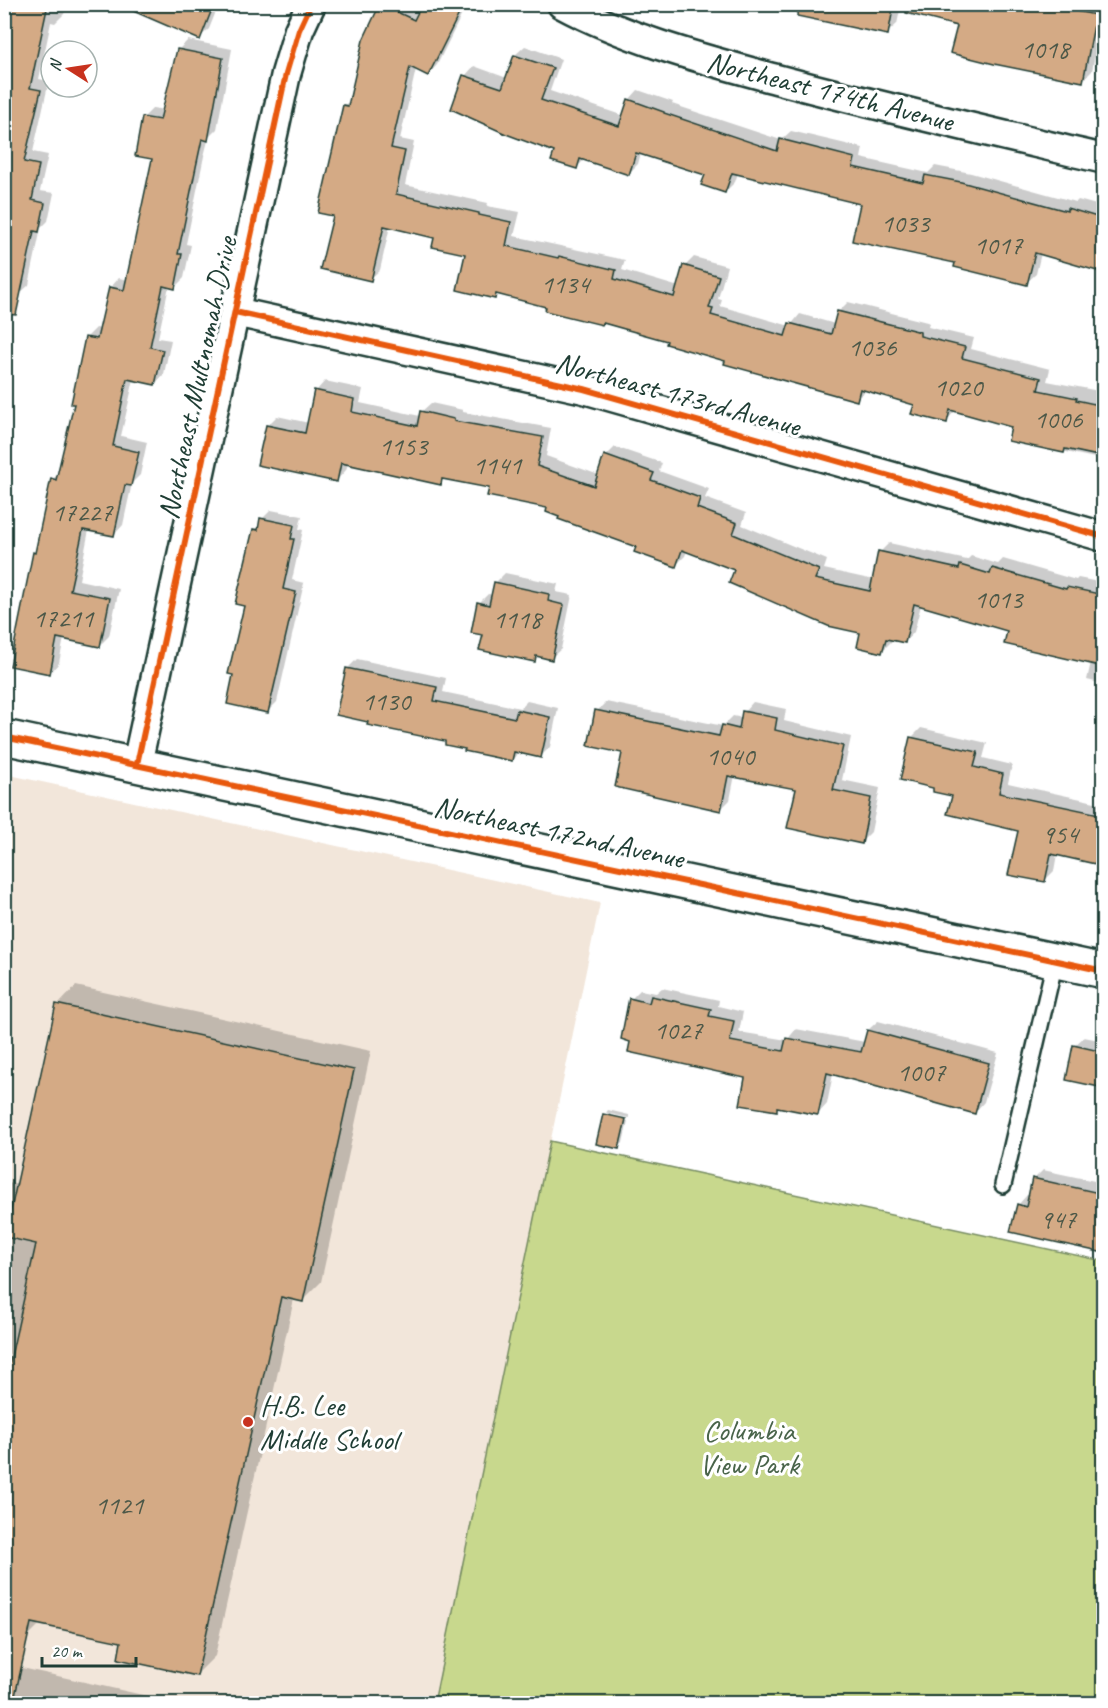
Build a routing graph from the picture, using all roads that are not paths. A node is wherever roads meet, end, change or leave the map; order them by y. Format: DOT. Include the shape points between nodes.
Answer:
graph roads {
  1 [pos="310,4"];
  2 [pos="562,4"];
  3 [pos="1104,159"];
  4 [pos="235,312"];
  5 [pos="1104,537"];
  6 [pos="4,737"];
  7 [pos="137,764"];
  8 [pos="1055,961"];
  9 [pos="1104,971"];
  10 [pos="1004,1185"];
  1 -- 4 [label="street, Northeast Multnomah Drive" via="286,74"];
  2 -- 3 [label="street, Northeast 174th Avenue" via="632,36 705,60"];
  4 -- 5 [label="street, Northeast 173rd Avenue" via="584,388"];
  4 -- 7 [label="street, Northeast Multnomah Drive"];
  6 -- 7 [label="street, Northeast 172nd Avenue"];
  7 -- 8 [label="street, Northeast 172nd Avenue"];
  8 -- 9 [label="street, Northeast 172nd Avenue"];
  8 -- 10 [label="lane"];
}
